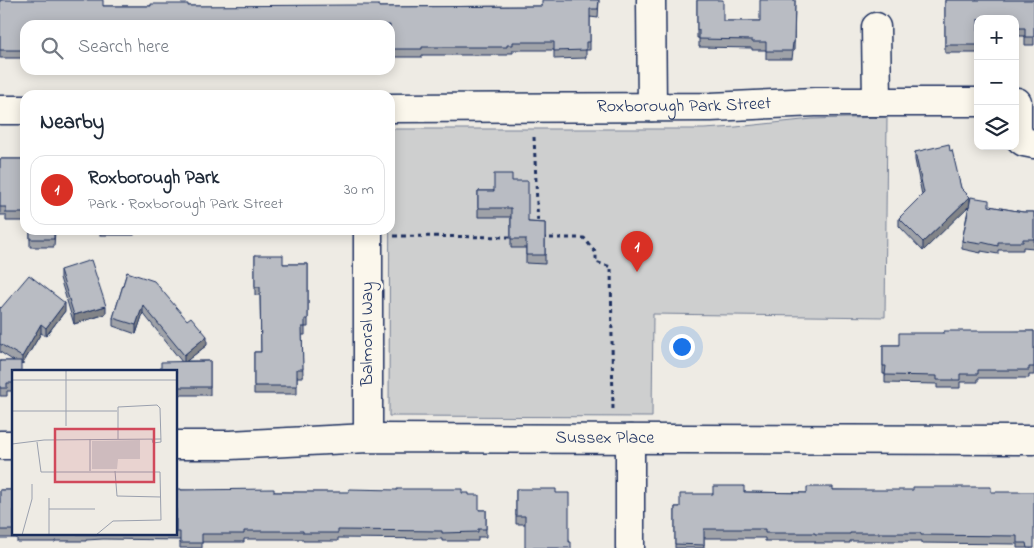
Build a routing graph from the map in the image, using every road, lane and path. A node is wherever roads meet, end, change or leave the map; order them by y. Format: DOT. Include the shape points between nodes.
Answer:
graph roads {
  1 [pos="652,0"];
  2 [pos="876,27"];
  3 [pos="877,102"];
  4 [pos="974,102"];
  5 [pos="1022,102"];
  6 [pos="652,107"];
  7 [pos="395,108"];
  8 [pos="0,110"];
  9 [pos="20,110"];
  10 [pos="534,137"];
  11 [pos="1034,144"];
  12 [pos="538,228"];
  13 [pos="395,233"];
  14 [pos="381,235"];
  15 [pos="519,237"];
  16 [pos="539,238"];
  17 [pos="613,411"];
  18 [pos="368,438"];
  19 [pos="630,439"];
  20 [pos="1034,440"];
  21 [pos="178,445"];
  22 [pos="630,548"];
  1 -- 6 [label="street"];
  2 -- 3 [label="street"];
  3 -- 4 [label="street, Roxborough Park Street"];
  3 -- 6 [label="street, Roxborough Park Street"];
  5 -- 11 [label="street" via="1017,129 1020,140"];
  6 -- 7 [label="street, Roxborough Park Street"];
  8 -- 9 [label="street"];
  10 -- 12 [label="path"];
  13 -- 15 [label="path"];
  14 -- 18 [label="street, Balmoral Way"];
  16 -- 17 [label="path" via="584,238 596,253 596,262 611,267"];
  18 -- 19 [label="street, Sussex Place"];
  18 -- 21 [label="street, Sussex Place" via="230,446"];
  19 -- 20 [label="street, Sussex Place"];
  19 -- 22 [label="street"];
}
